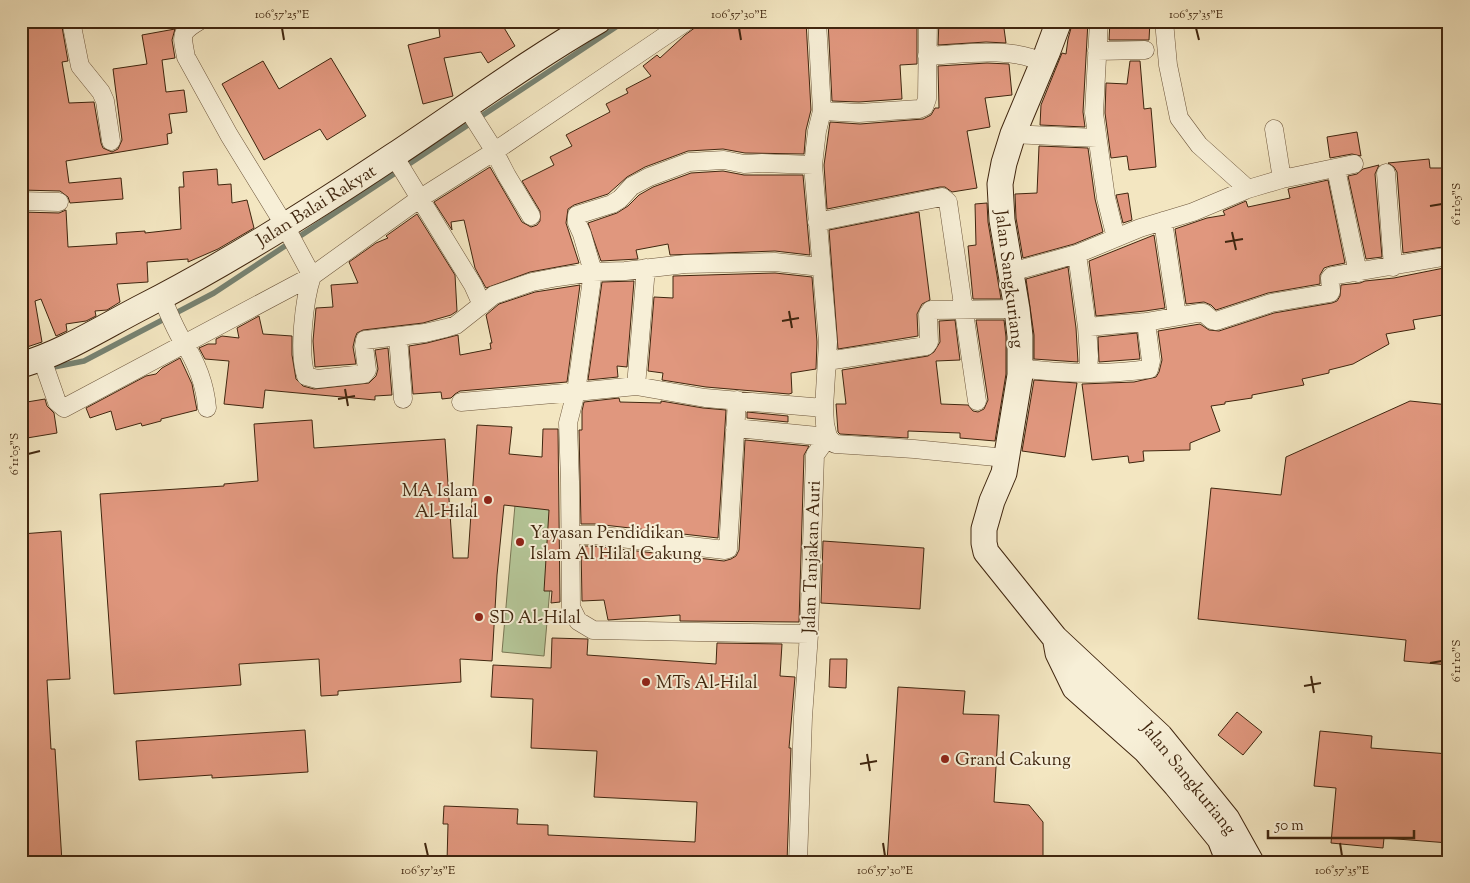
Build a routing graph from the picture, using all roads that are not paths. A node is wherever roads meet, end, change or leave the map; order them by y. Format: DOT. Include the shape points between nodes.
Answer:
graph roads {
  1 [pos="71,21"];
  2 [pos="199,21"];
  3 [pos="598,21"];
  4 [pos="687,21"];
  5 [pos="817,21"];
  6 [pos="928,21"];
  7 [pos="1059,21"];
  8 [pos="1100,21"];
  9 [pos="1164,21"];
  10 [pos="666,28"];
  11 [pos="1145,50"];
  12 [pos="1097,51"];
  13 [pos="927,56"];
  14 [pos="1043,63"];
  15 [pos="822,111"];
  16 [pos="470,112"];
  17 [pos="1274,129"];
  18 [pos="1013,134"];
  19 [pos="1097,138"];
  20 [pos="111,141"];
  21 [pos="493,149"];
  22 [pos="397,162"];
  23 [pos="1354,164"];
  24 [pos="814,165"];
  25 [pos="1336,169"];
  26 [pos="1386,173"];
  27 [pos="1282,179"];
  28 [pos="1248,189"];
  29 [pos="418,195"];
  30 [pos="21,201"];
  31 [pos="59,202"];
  32 [pos="531,216"];
  33 [pos="1163,221"];
  34 [pos="817,222"];
  35 [pos="288,231"];
  36 [pos="1116,238"];
  37 [pos="1076,254"];
  38 [pos="1449,256"];
  39 [pos="821,267"];
  40 [pos="1393,267"];
  41 [pos="646,268"];
  42 [pos="309,270"];
  43 [pos="593,272"];
  44 [pos="1011,272"];
  45 [pos="1358,272"];
  46 [pos="165,304"];
  47 [pos="482,305"];
  48 [pos="1017,309"];
  49 [pos="965,311"];
  50 [pos="1177,316"];
  51 [pos="1146,322"];
  52 [pos="1087,327"];
  53 [pos="398,336"];
  54 [pos="183,341"];
  55 [pos="827,361"];
  56 [pos="36,363"];
  57 [pos="1020,368"];
  58 [pos="1088,373"];
  59 [pos="636,386"];
  60 [pos="576,392"];
  61 [pos="403,399"];
  62 [pos="737,400"];
  63 [pos="977,401"];
  64 [pos="461,402"];
  65 [pos="207,408"];
  66 [pos="824,408"];
  67 [pos="736,428"];
  68 [pos="828,437"];
  69 [pos="1006,458"];
  70 [pos="571,535"];
  71 [pos="809,634"];
  72 [pos="1244,861"];
  73 [pos="798,862"];
  1 -- 20 [label="street" via="80,66 105,101"];
  2 -- 35 [label="street" via="183,34 186,57"];
  3 -- 16 [label="street, Jalan Balai Rakyat"];
  4 -- 10 [label="street"];
  5 -- 15 [label="street"];
  6 -- 13 [label="street"];
  7 -- 14 [label="street, Jalan Sangkuriang"];
  8 -- 12 [label="street"];
  9 -- 28 [label="street" via="1168,66 1179,118 1199,145"];
  10 -- 21 [label="street"];
  11 -- 12 [label="street"];
  12 -- 19 [label="street" via="1093,104"];
  13 -- 14 [label="street" via="1017,54"];
  13 -- 15 [label="street" via="927,99 924,107"];
  14 -- 18 [label="street, Jalan Sangkuriang"];
  15 -- 24 [label="street"];
  16 -- 21 [label="street"];
  16 -- 22 [label="street, Jalan Balai Rakyat"];
  17 -- 27 [label="street"];
  18 -- 19 [label="street"];
  18 -- 44 [label="street, Jalan Sangkuriang" via="1000,184"];
  19 -- 36 [label="street"];
  21 -- 29 [label="street"];
  21 -- 32 [label="street"];
  22 -- 29 [label="street"];
  22 -- 35 [label="street, Jalan Balai Rakyat"];
  23 -- 25 [label="street"];
  24 -- 34 [label="street"];
  24 -- 43 [label="street" via="744,164 724,160 689,162 649,176 612,204 577,216"];
  25 -- 27 [label="street"];
  25 -- 45 [label="street"];
  26 -- 40 [label="street"];
  27 -- 28 [label="street"];
  28 -- 33 [label="street"];
  29 -- 42 [label="street"];
  29 -- 47 [label="street"];
  30 -- 31 [label="street"];
  33 -- 36 [label="street"];
  33 -- 50 [label="street"];
  34 -- 39 [label="street"];
  34 -- 49 [label="street" via="945,198"];
  35 -- 42 [label="street"];
  35 -- 46 [label="street, Jalan Balai Rakyat"];
  36 -- 37 [label="street"];
  37 -- 44 [label="street"];
  37 -- 52 [label="street"];
  38 -- 40 [label="street"];
  39 -- 41 [label="street" via="775,262"];
  39 -- 55 [label="street"];
  40 -- 45 [label="street"];
  41 -- 43 [label="street"];
  41 -- 59 [label="street"];
  42 -- 53 [label="street" via="303,337 306,376 317,380 364,374 367,370 366,340"];
  42 -- 54 [label="street"];
  43 -- 47 [label="street" via="532,282 494,295"];
  43 -- 60 [label="street"];
  44 -- 48 [label="street, Jalan Sangkuriang"];
  45 -- 50 [label="street" via="1330,277 1330,293 1271,303 1216,321 1204,313"];
  46 -- 54 [label="street"];
  46 -- 56 [label="street, Jalan Balai Rakyat"];
  47 -- 53 [label="street" via="456,325"];
  48 -- 49 [label="street"];
  48 -- 57 [label="street, Jalan Sangkuriang"];
  49 -- 55 [label="street" via="931,310 926,346"];
  49 -- 63 [label="street"];
  50 -- 51 [label="street"];
  51 -- 52 [label="street"];
  51 -- 58 [label="street" via="1149,369"];
  52 -- 58 [label="street"];
  53 -- 61 [label="street"];
  54 -- 56 [label="street" via="150,363 64,408 57,402"];
  54 -- 65 [label="street" via="197,366"];
  55 -- 66 [label="street"];
  57 -- 58 [label="street"];
  57 -- 69 [label="street, Jalan Sangkuriang"];
  59 -- 60 [label="street"];
  59 -- 62 [label="street"];
  60 -- 64 [label="street"];
  60 -- 70 [label="street" via="568,423"];
  62 -- 66 [label="street"];
  62 -- 67 [label="street"];
  66 -- 68 [label="street"];
  67 -- 68 [label="street"];
  67 -- 70 [label="street" via="727,550"];
  68 -- 69 [label="street" via="835,444"];
  68 -- 71 [label="street, Jalan Tanjakan Auri" via="815,455"];
  69 -- 72 [label="street, Jalan Sangkuriang" via="1004,473 984,529 986,552 1055,638 1058,653 1075,688 1146,751 1220,838"];
  70 -- 71 [label="street" via="571,607 578,621 593,630"];
  71 -- 73 [label="street, Jalan Tanjakan Auri"];
}
